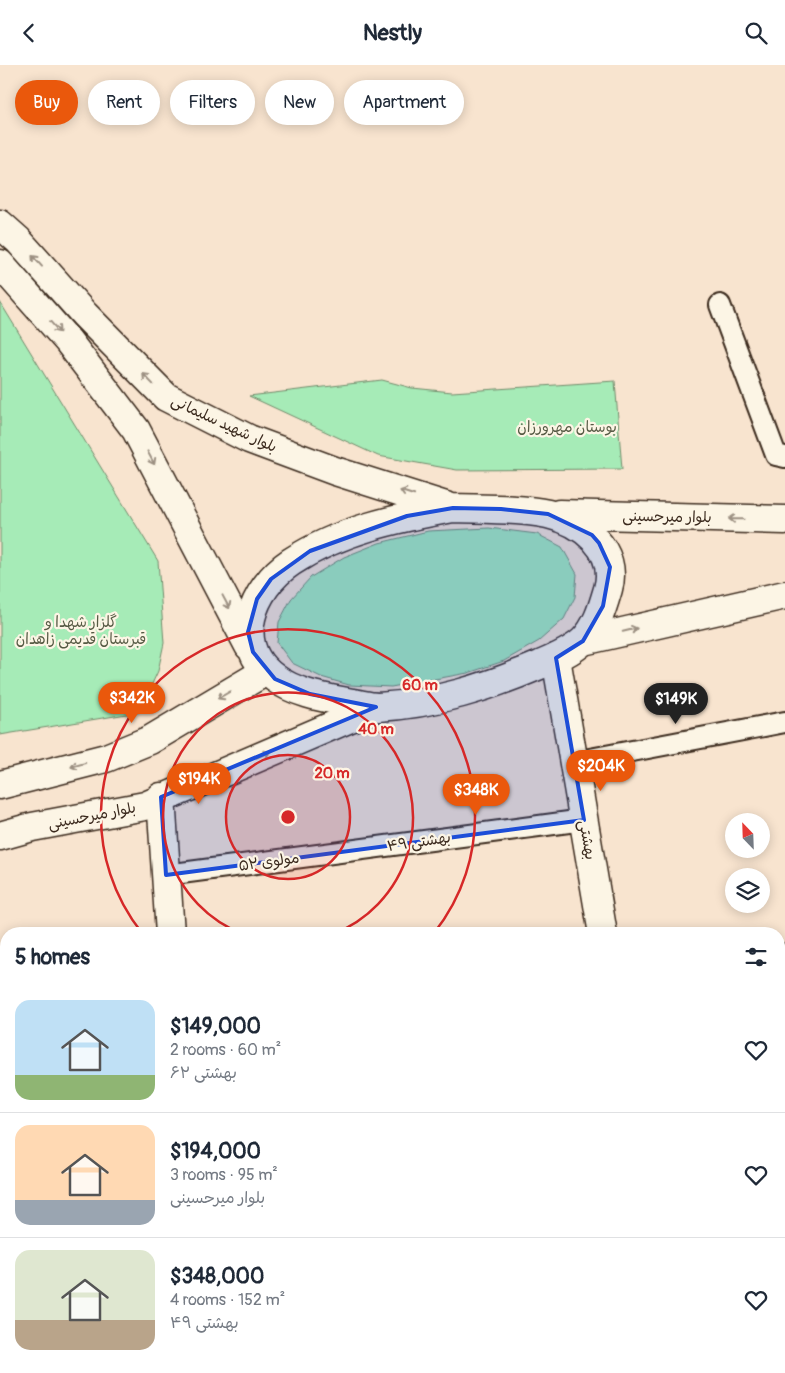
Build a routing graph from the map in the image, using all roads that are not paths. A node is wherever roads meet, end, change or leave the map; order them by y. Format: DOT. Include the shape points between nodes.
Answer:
graph roads {
  1 [pos="0,224"];
  2 [pos="0,264"];
  3 [pos="720,305"];
  4 [pos="785,457"];
  5 [pos="453,508"];
  6 [pos="548,514"];
  7 [pos="785,520"];
  8 [pos="785,595"];
  9 [pos="583,641"];
  10 [pos="556,658"];
  11 [pos="259,662"];
  12 [pos="376,707"];
  13 [pos="785,722"];
  14 [pos="574,762"];
  15 [pos="0,785"];
  16 [pos="161,797"];
  17 [pos="584,820"];
  18 [pos="0,836"];
  19 [pos="373,848"];
  20 [pos="166,875"];
  21 [pos="170,927"];
  22 [pos="602,927"];
  5 -- 1 [label="main road, بلوار شهید سلیمانی, one-way" via="335,471 249,439 166,397"];
  2 -- 11 [label="main road, one-way" via="68,341 136,430"];
  3 -- 4 [label="street" via="776,455"];
  5 -- 6 [label="main road"];
  5 -- 11 [label="main road" via="379,523 331,541 289,563 271,579 257,599 252,614 248,632"];
  7 -- 6 [label="main road, بلوار میرحسینی, one-way"];
  6 -- 9 [label="main road" via="592,535 606,553 610,567 603,606"];
  9 -- 8 [label="main road, one-way"];
  9 -- 10 [label="main road"];
  10 -- 12 [label="main road" via="469,692"];
  10 -- 14 [label="main road, بهشتی"];
  11 -- 12 [label="main road" via="275,679 310,694"];
  11 -- 15 [label="main road, one-way" via="150,740 106,758"];
  16 -- 12 [label="main road, بلوار میرحسینی, one-way"];
  13 -- 14 [label="street"];
  14 -- 17 [label="main road, بهشتی"];
  16 -- 18 [label="main road, بلوار میرحسینی" via="144,806"];
  16 -- 20 [label="main road"];
  17 -- 19 [label="street, بهشتی ۴۹"];
  17 -- 22 [label="main road, بهشتی"];
  19 -- 20 [label="street, مولوی ۵۲"];
  20 -- 21 [label="main road"];
}
